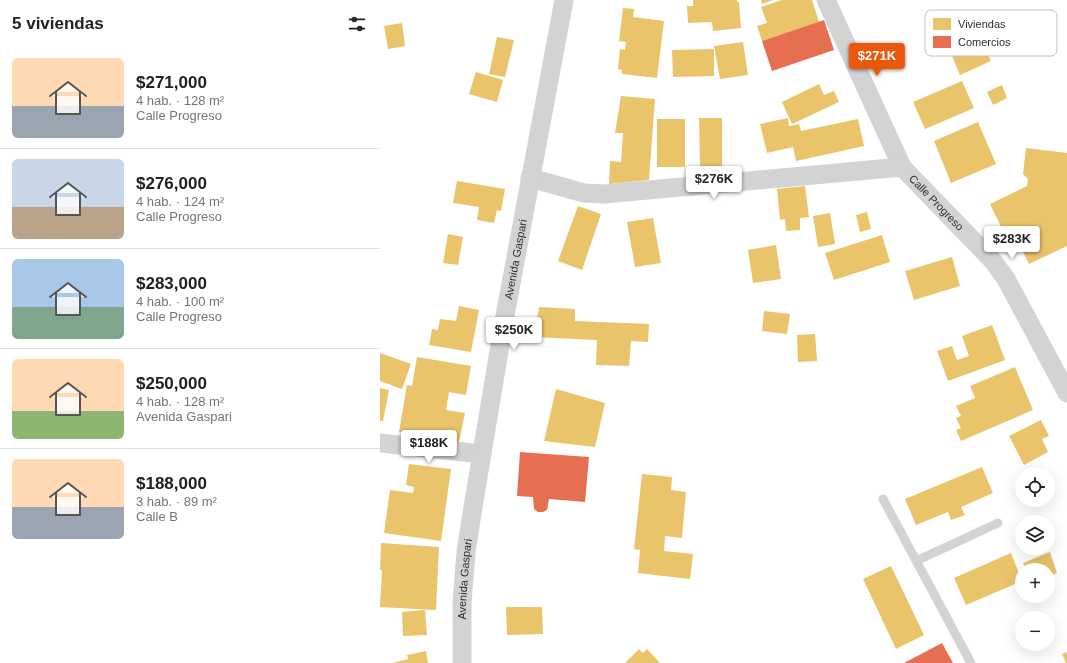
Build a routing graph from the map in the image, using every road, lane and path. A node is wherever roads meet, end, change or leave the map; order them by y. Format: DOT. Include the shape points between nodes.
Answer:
graph roads {
  1 [pos="564,0"];
  2 [pos="826,0"];
  3 [pos="902,167"];
  4 [pos="530,178"];
  5 [pos="1067,393"];
  6 [pos="380,443"];
  7 [pos="482,454"];
  8 [pos="882,499"];
  9 [pos="998,523"];
  10 [pos="916,560"];
  11 [pos="462,663"];
  12 [pos="971,663"];
  1 -- 4 [label="street, Avenida Gaspari"];
  2 -- 3 [label="street, Calle Progreso"];
  3 -- 4 [label="street" via="604,194 584,193"];
  3 -- 5 [label="street, Calle Progreso" via="993,261 1006,279"];
  4 -- 7 [label="street, Avenida Gaspari"];
  6 -- 7 [label="street"];
  7 -- 11 [label="street, Avenida Gaspari" via="466,552 462,603"];
  8 -- 10 [label="lane"];
  9 -- 10 [label="lane"];
  10 -- 12 [label="lane"];
}
